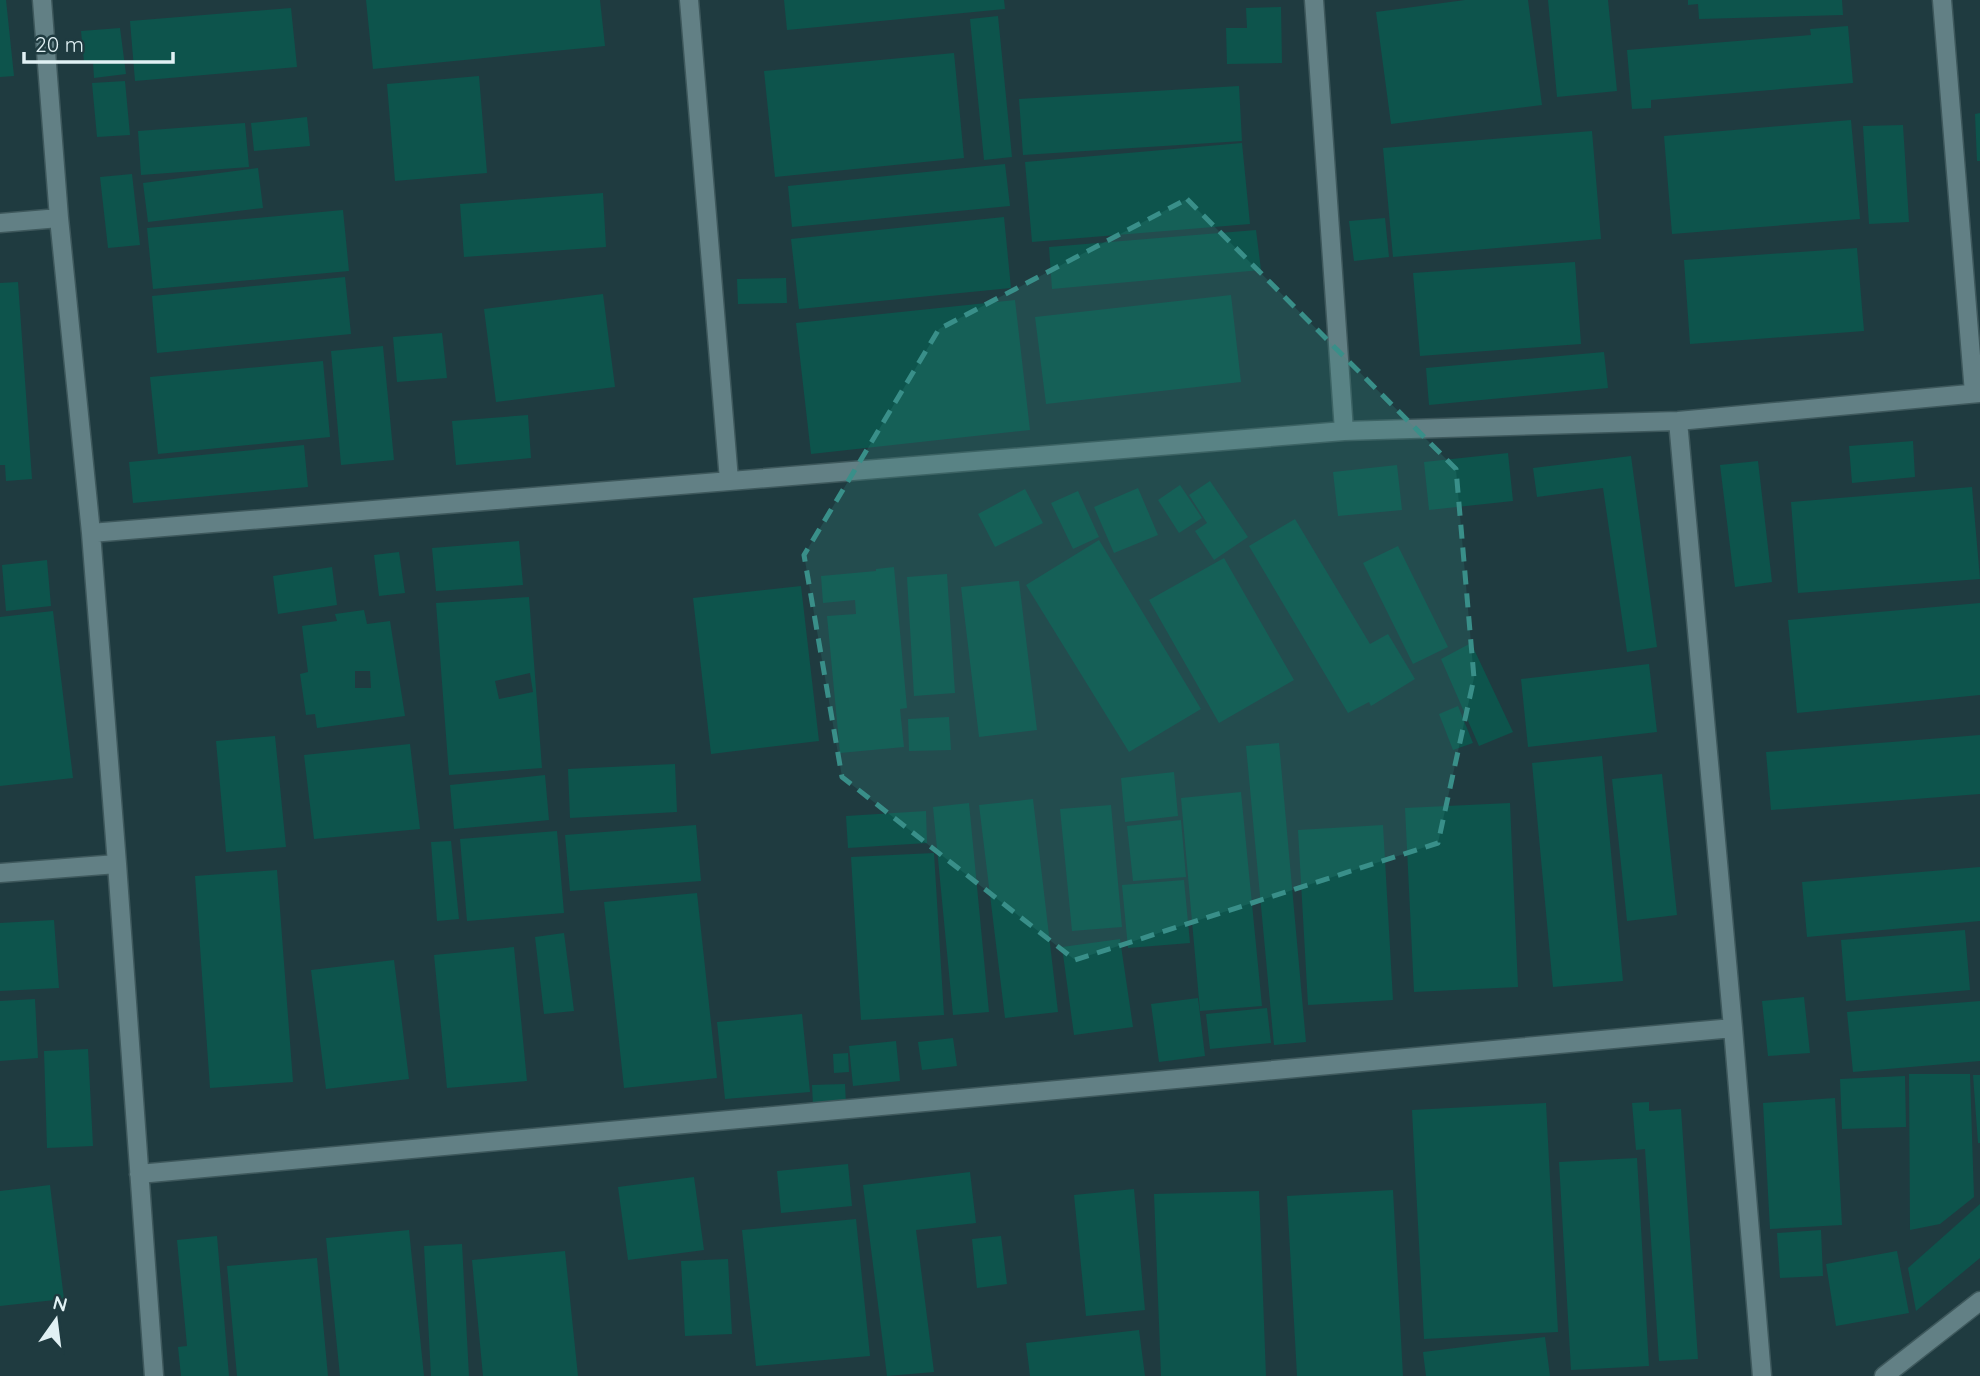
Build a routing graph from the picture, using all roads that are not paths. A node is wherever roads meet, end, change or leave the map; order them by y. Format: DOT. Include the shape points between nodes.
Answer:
graph roads {
  1 [pos="43,0"];
  2 [pos="689,0"];
  3 [pos="1314,0"];
  4 [pos="1942,0"];
  5 [pos="59,218"];
  6 [pos="0,223"];
  7 [pos="1977,393"];
  8 [pos="1678,421"];
  9 [pos="1344,431"];
  10 [pos="729,480"];
  11 [pos="91,533"];
  12 [pos="117,864"];
  13 [pos="0,873"];
  14 [pos="1733,1028"];
  15 [pos="139,1174"];
  16 [pos="1980,1301"];
  17 [pos="154,1376"];
  18 [pos="1762,1376"];
  19 [pos="1884,1376"];
  1 -- 5 [label="street"];
  2 -- 10 [label="street"];
  3 -- 9 [label="street"];
  4 -- 7 [label="street"];
  5 -- 6 [label="street"];
  5 -- 11 [label="street"];
  7 -- 8 [label="street"];
  8 -- 9 [label="street"];
  8 -- 14 [label="street"];
  9 -- 10 [label="street"];
  10 -- 11 [label="street"];
  11 -- 12 [label="street"];
  12 -- 13 [label="street"];
  12 -- 15 [label="street"];
  14 -- 15 [label="street"];
  14 -- 18 [label="street"];
  15 -- 17 [label="street"];
  16 -- 19 [label="street"];
}
